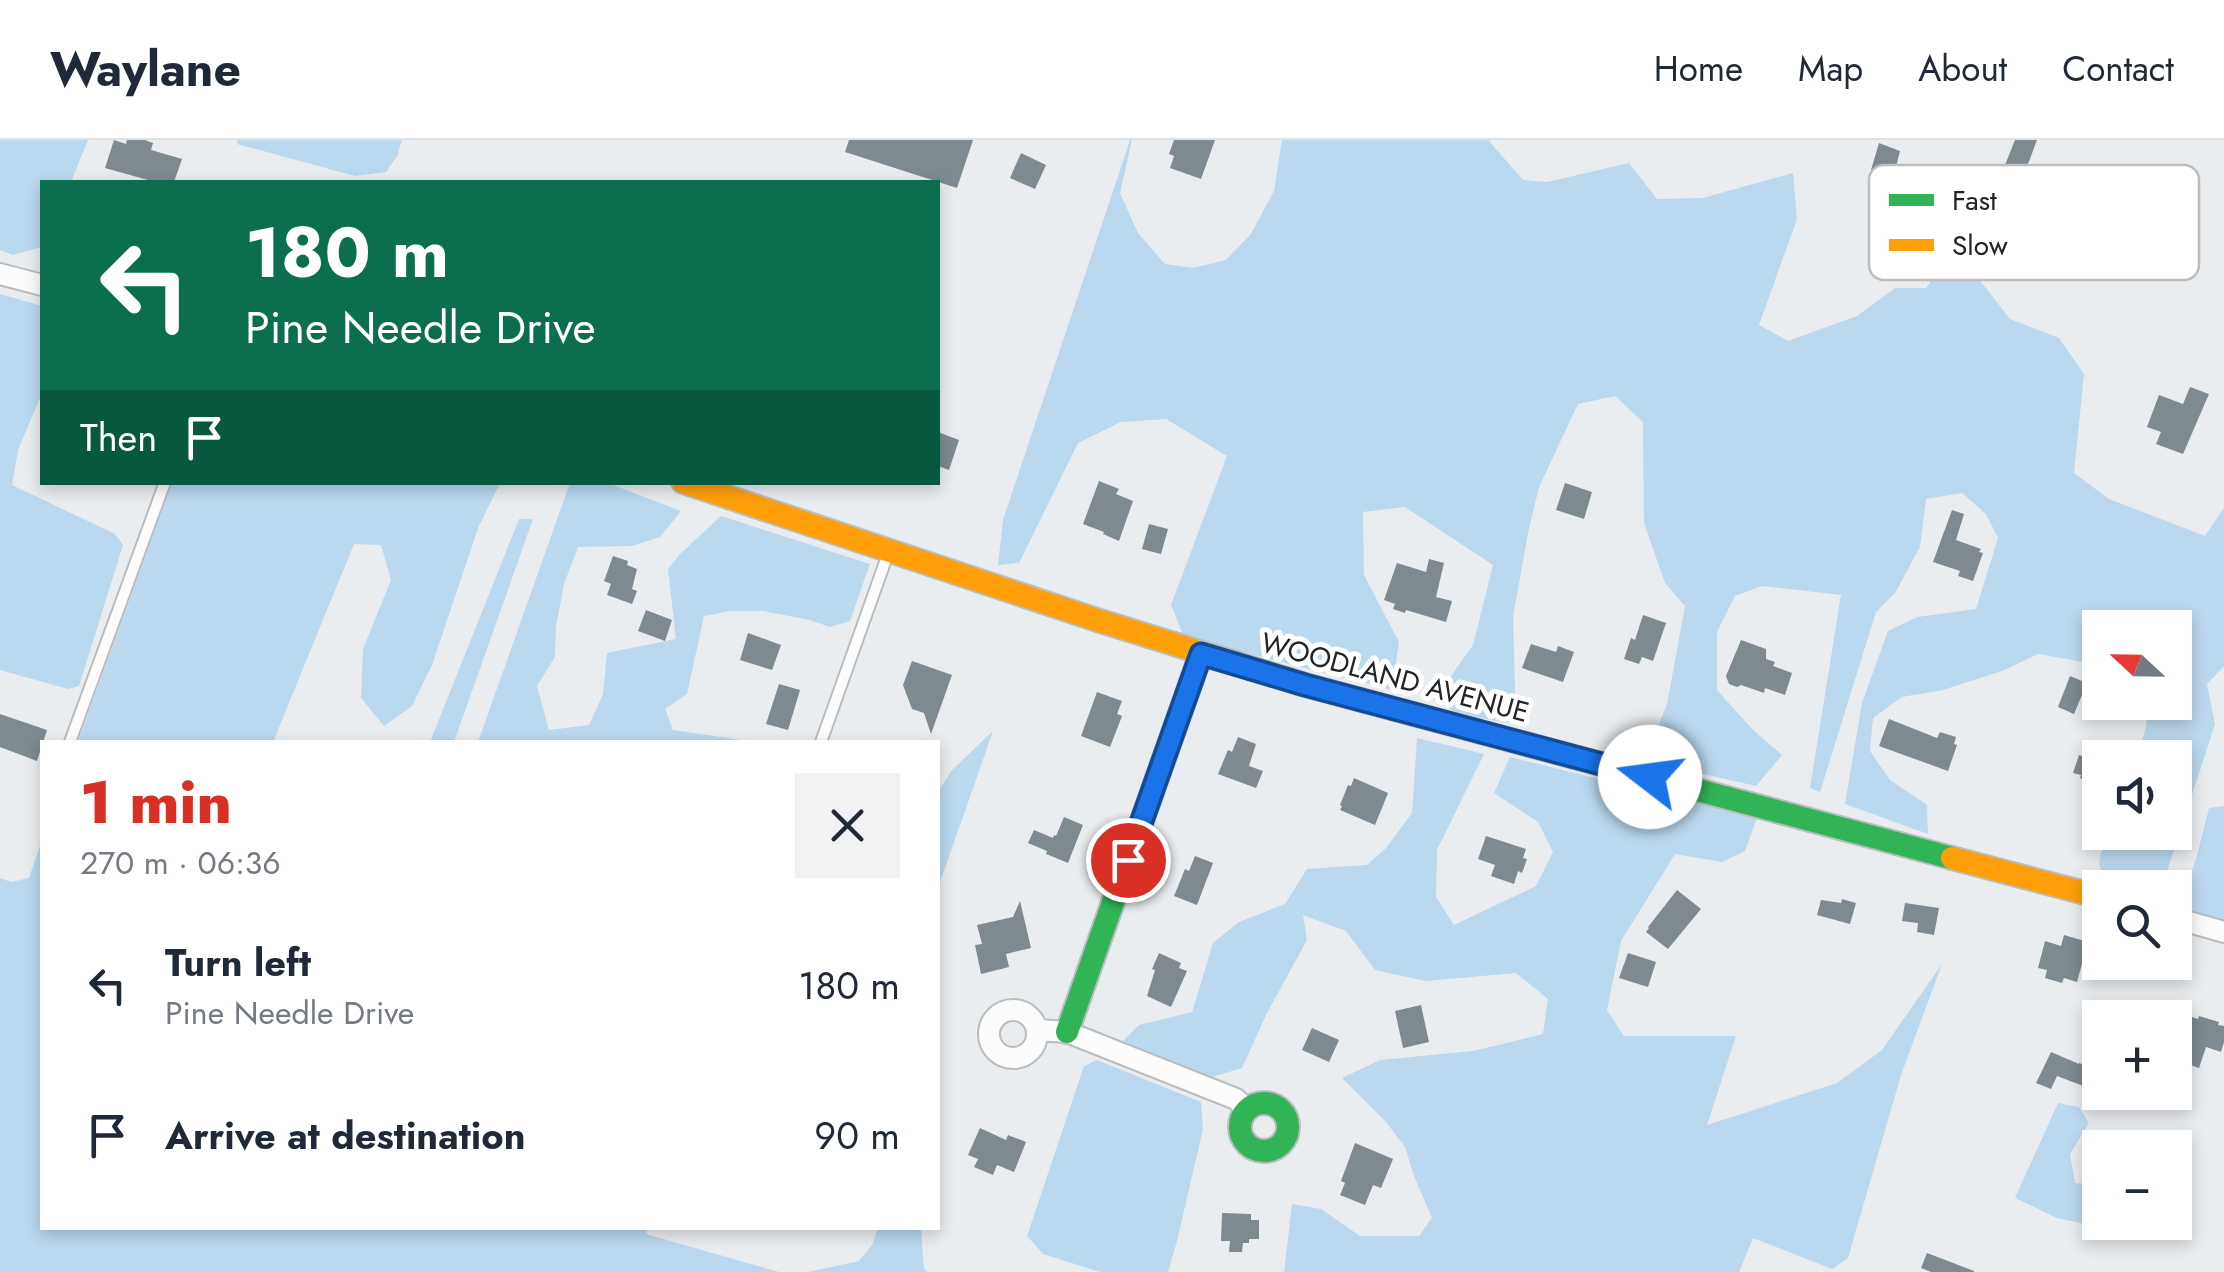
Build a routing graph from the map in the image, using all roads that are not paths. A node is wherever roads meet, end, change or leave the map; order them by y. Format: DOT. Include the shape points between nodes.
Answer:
graph roads {
  1 [pos="0,274"];
  2 [pos="40,285"];
  3 [pos="164,485"];
  4 [pos="691,485"];
  5 [pos="889,550"];
  6 [pos="1201,654"];
  7 [pos="71,740"];
  8 [pos="822,740"];
  9 [pos="2082,893"];
  10 [pos="2192,923"];
  11 [pos="2224,932"];
  12 [pos="1036,1030"];
  13 [pos="1067,1032"];
  14 [pos="1246,1110"];
  1 -- 2 [label="street"];
  3 -- 7 [label="lane"];
  4 -- 5 [label="street, WOODLAND AVENUE"];
  5 -- 6 [label="street, WOODLAND AVENUE"];
  5 -- 8 [label="lane"];
  6 -- 9 [label="street, WOODLAND AVENUE"];
  6 -- 13 [label="street"];
  10 -- 11 [label="street"];
  12 -- 13 [label="street"];
  13 -- 14 [label="street" via="1236,1099"];
}
